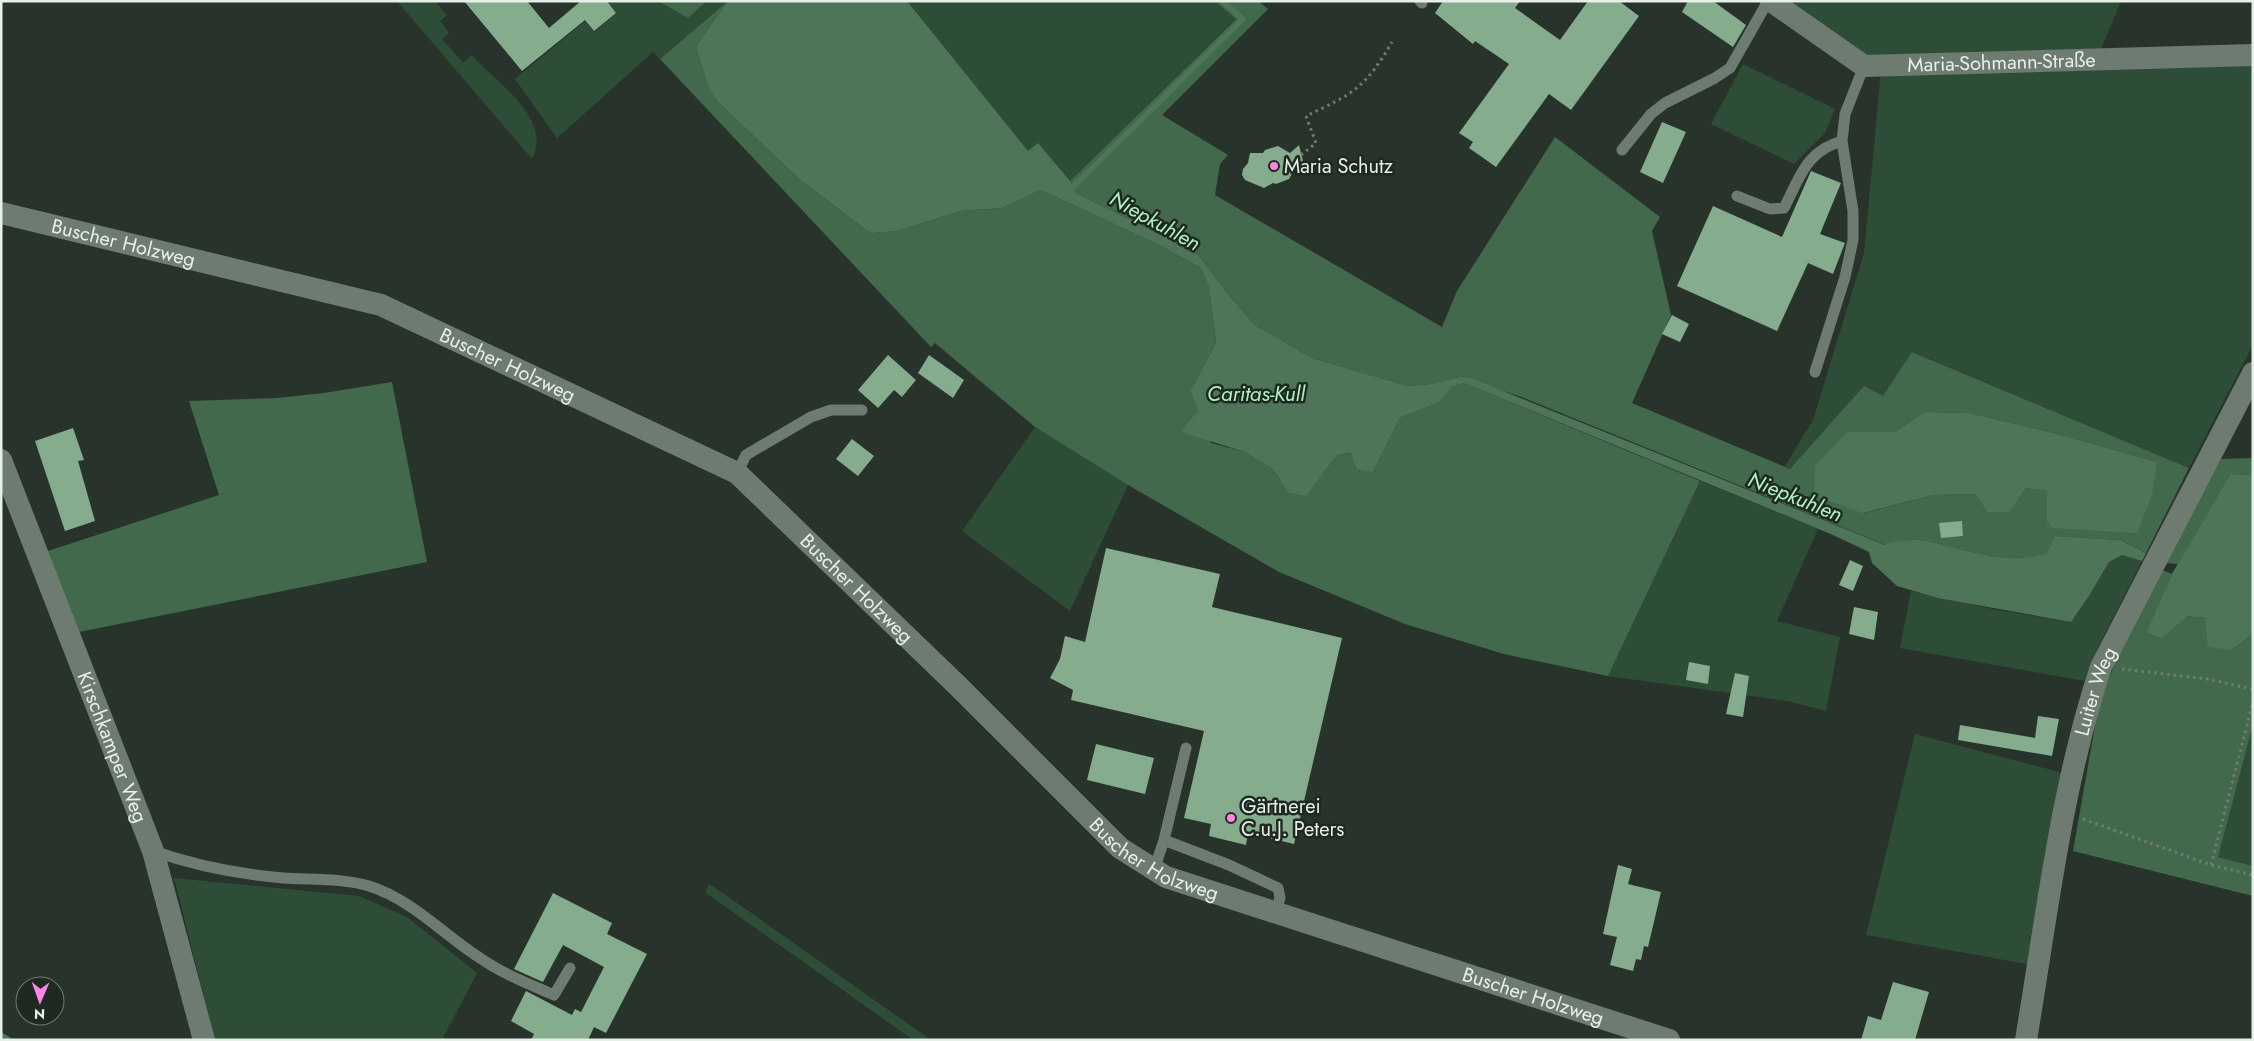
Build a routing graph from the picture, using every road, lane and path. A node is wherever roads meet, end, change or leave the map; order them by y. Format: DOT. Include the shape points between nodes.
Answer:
graph roads {
  1 [pos="1770,1"];
  2 [pos="1392,42"];
  3 [pos="2253,55"];
  4 [pos="1864,66"];
  5 [pos="1842,141"];
  6 [pos="1622,150"];
  7 [pos="1301,156"];
  8 [pos="1737,196"];
  9 [pos="1,213"];
  10 [pos="1815,372"];
  11 [pos="2253,372"];
  12 [pos="862,410"];
  13 [pos="1,460"];
  14 [pos="737,473"];
  15 [pos="2101,667"];
  16 [pos="2253,689"];
  17 [pos="2253,702"];
  18 [pos="1186,748"];
  19 [pos="2063,812"];
  20 [pos="1164,840"];
  21 [pos="153,852"];
  22 [pos="2211,865"];
  23 [pos="1154,870"];
  24 [pos="2253,875"];
  25 [pos="1275,914"];
  26 [pos="570,968"];
  27 [pos="204,1040"];
  28 [pos="1668,1040"];
  29 [pos="2026,1040"];
  1 -- 4 [label="street"];
  1 -- 6 [label="lane" via="1730,68 1658,108"];
  2 -- 7 [label="path" via="1377,69 1356,91 1306,116 1316,143"];
  3 -- 4 [label="street, Maria-Sohmann-Straße"];
  4 -- 5 [label="lane" via="1845,114"];
  5 -- 8 [label="lane" via="1827,145 1810,158 1784,208 1770,209"];
  5 -- 10 [label="lane" via="1854,211 1853,240 1845,277"];
  9 -- 14 [label="street, Buscher Holzweg" via="382,304"];
  11 -- 15 [label="street, Luiter Weg"];
  12 -- 14 [label="lane" via="831,410 811,417 746,455"];
  13 -- 21 [label="street, Kirschkamper Weg"];
  14 -- 23 [label="street, Buscher Holzweg" via="1120,848"];
  15 -- 16 [label="path" via="2208,679"];
  15 -- 19 [label="street, Luiter Weg" via="2087,708"];
  17 -- 22 [label="path"];
  18 -- 20 [label="lane"];
  19 -- 22 [label="path"];
  19 -- 29 [label="street, Luiter Weg"];
  20 -- 23 [label="lane"];
  20 -- 25 [label="lane" via="1278,888 1280,898"];
  21 -- 26 [label="lane" via="210,868 369,886 400,901 504,973 554,995"];
  21 -- 27 [label="street, Kirschkamper Weg"];
  22 -- 24 [label="path"];
  23 -- 25 [label="street, Buscher Holzweg"];
  25 -- 28 [label="street, Buscher Holzweg"];
}
